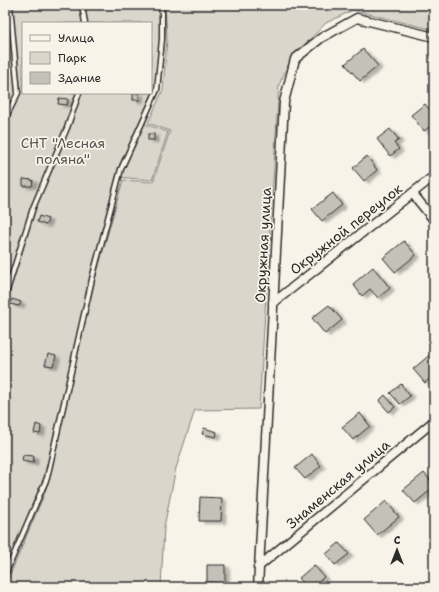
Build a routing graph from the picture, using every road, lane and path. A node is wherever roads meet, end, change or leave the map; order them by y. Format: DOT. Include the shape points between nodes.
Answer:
graph roads {
  1 [pos="10,5"];
  2 [pos="82,5"];
  3 [pos="160,5"];
  4 [pos="85,22"];
  5 [pos="434,37"];
  6 [pos="79,94"];
  7 [pos="5,119"];
  8 [pos="434,176"];
  9 [pos="412,194"];
  10 [pos="434,220"];
  11 [pos="5,297"];
  12 [pos="273,303"];
  13 [pos="434,421"];
  14 [pos="258,567"];
  15 [pos="5,575"];
  16 [pos="258,587"];
  1 -- 7 [label="lane" via="18,93"];
  2 -- 4 [label="lane"];
  3 -- 15 [label="lane" via="162,39 157,90 121,169 92,280 47,478"];
  5 -- 12 [label="street, Окружная улица" via="357,18 321,38 295,59 284,102"];
  6 -- 11 [label="lane" via="33,208"];
  8 -- 9 [label="street, Окружной переулок"];
  9 -- 10 [label="street"];
  9 -- 12 [label="street, Окружной переулок"];
  12 -- 14 [label="street, Окружная улица"];
  13 -- 14 [label="street, Знаменская улица"];
  14 -- 16 [label="street, Окружная улица"];
}
